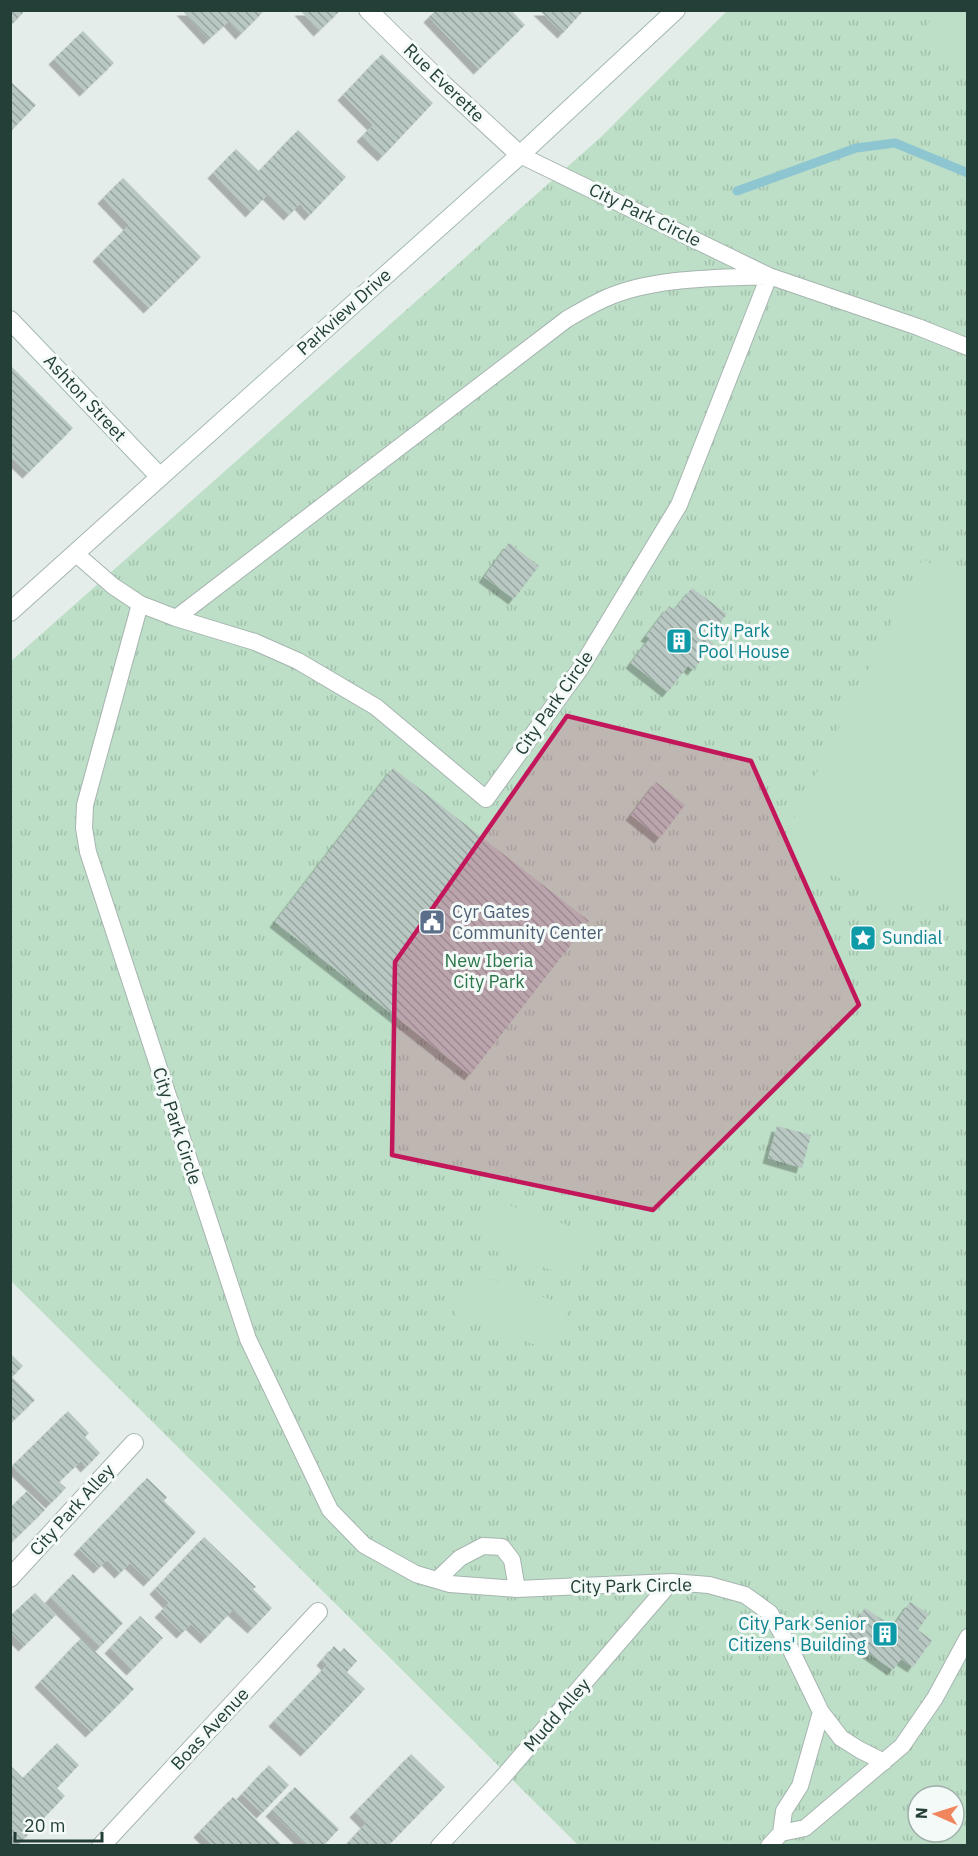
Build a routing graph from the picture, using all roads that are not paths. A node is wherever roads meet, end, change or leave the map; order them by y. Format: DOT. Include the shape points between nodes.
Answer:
graph roads {
  1 [pos="368,10"];
  2 [pos="676,10"];
  3 [pos="520,155"];
  4 [pos="769,276"];
  5 [pos="10,320"];
  6 [pos="968,347"];
  7 [pos="160,477"];
  8 [pos="75,553"];
  9 [pos="140,604"];
  10 [pos="10,612"];
  11 [pos="176,618"];
  12 [pos="134,1443"];
  13 [pos="10,1578"];
  14 [pos="437,1580"];
  15 [pos="671,1582"];
  16 [pos="517,1588"];
  17 [pos="318,1612"];
  18 [pos="968,1637"];
  19 [pos="821,1712"];
  20 [pos="884,1762"];
  21 [pos="781,1833"];
  22 [pos="101,1845"];
  23 [pos="439,1845"];
  24 [pos="769,1845"];
  1 -- 3 [label="street, Rue Everette"];
  2 -- 3 [label="street, Parkview Drive"];
  3 -- 4 [label="lane, City Park Circle"];
  3 -- 7 [label="street, Parkview Drive"];
  4 -- 6 [label="lane, City Park Circle"];
  4 -- 11 [label="lane, City Park Circle" via="650,285 605,298 567,319"];
  4 -- 11 [label="lane, City Park Circle" via="679,505 580,669 486,799 376,706 255,642"];
  5 -- 7 [label="street, Ashton Street"];
  7 -- 8 [label="street, Parkview Drive"];
  8 -- 9 [label="lane, City Park Circle" via="112,586"];
  8 -- 10 [label="street, Parkview Drive"];
  9 -- 11 [label="lane, City Park Circle"];
  9 -- 14 [label="lane, City Park Circle" via="85,805 88,852 248,1339 330,1510 364,1545 416,1574"];
  12 -- 13 [label="street, City Park Alley"];
  14 -- 16 [label="lane, City Park Circle"];
  14 -- 16 [label="lane" via="460,1558 483,1546 502,1547 512,1560"];
  15 -- 16 [label="lane, City Park Circle"];
  15 -- 19 [label="lane, City Park Circle" via="710,1585 745,1596 770,1613"];
  15 -- 23 [label="lane, Mudd Alley"];
  17 -- 22 [label="street, Boas Avenue"];
  18 -- 20 [label="lane" via="935,1698 902,1746"];
  19 -- 20 [label="lane, City Park Circle" via="841,1738"];
  19 -- 21 [label="lane" via="800,1786 784,1811"];
  20 -- 21 [label="lane" via="805,1828"];
  21 -- 24 [label="lane"];
}
